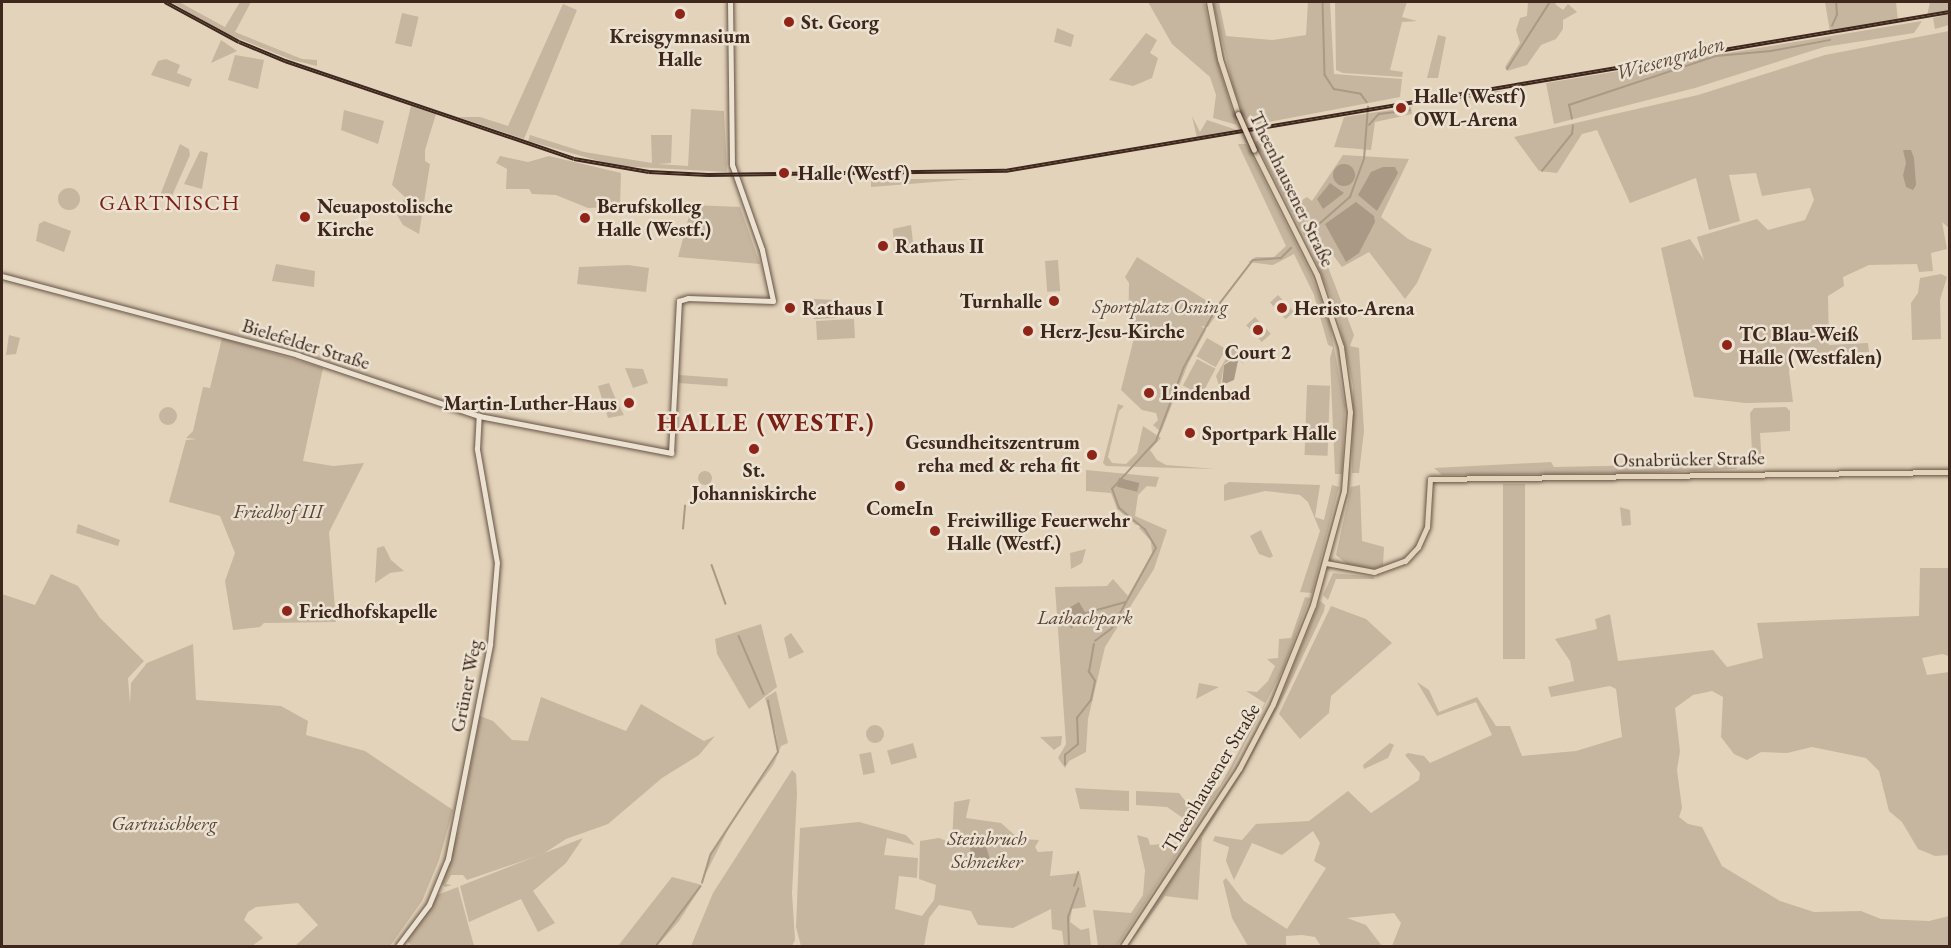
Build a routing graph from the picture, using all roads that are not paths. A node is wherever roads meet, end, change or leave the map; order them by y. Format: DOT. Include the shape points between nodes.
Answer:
graph roads {
  1 [pos="730,2"];
  2 [pos="1209,2"];
  3 [pos="2,276"];
  4 [pos="479,416"];
  5 [pos="1950,472"];
  6 [pos="1326,563"];
  7 [pos="398,946"];
  8 [pos="1123,946"];
  1 -- 4 [label="street, Bielefelder Straße" via="734,175 762,250 772,302 681,299 671,453"];
  2 -- 6 [label="main road, Theenhausener Straße, bridge" via="1220,59 1238,114 1317,275 1338,333 1348,389 1347,467"];
  3 -- 4 [label="street, Bielefelder Straße" via="288,352"];
  4 -- 7 [label="street, Grüner Weg" via="477,449 497,562 492,632 448,859 429,905"];
  5 -- 6 [label="main road, Osnabrücker Straße" via="1430,478 1427,527 1418,547 1405,561 1374,573"];
  6 -- 8 [label="main road, Theenhausener Straße" via="1273,704 1239,769"];
}
